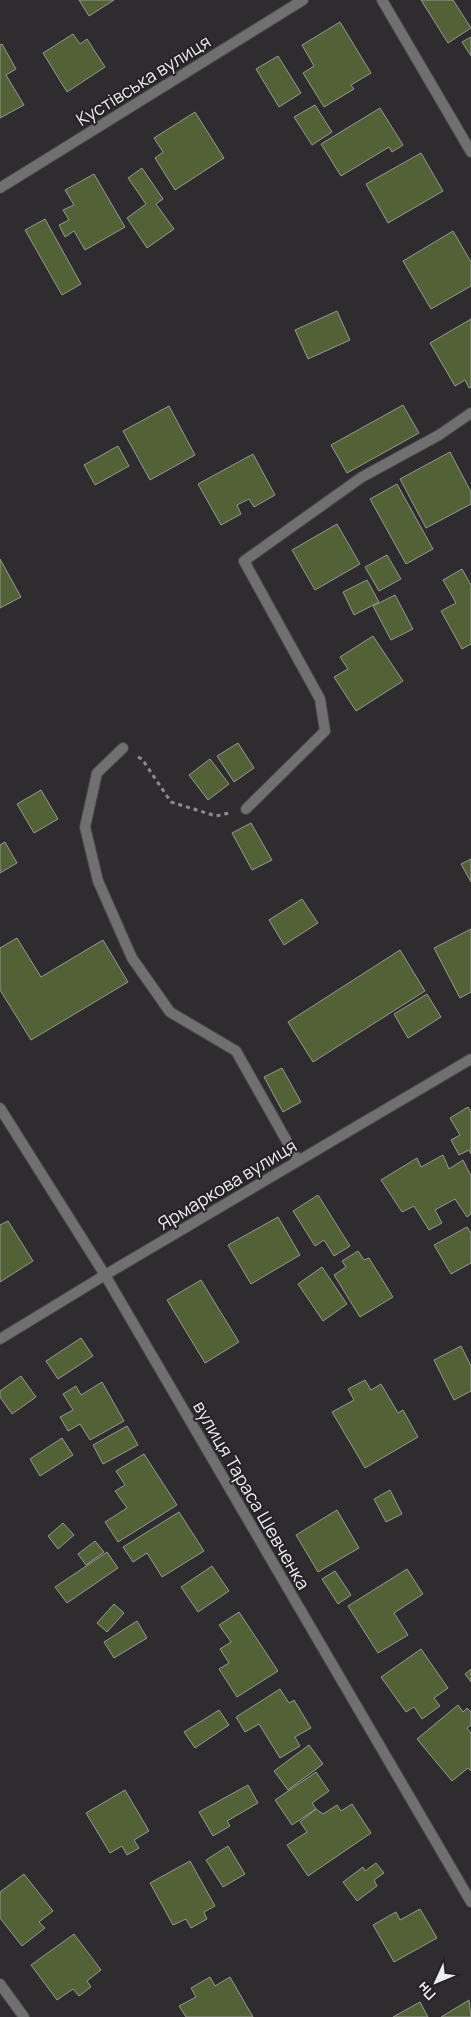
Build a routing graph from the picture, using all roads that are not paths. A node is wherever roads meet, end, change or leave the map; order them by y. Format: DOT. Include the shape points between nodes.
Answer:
graph roads {
  1 [pos="303,0"];
  2 [pos="382,0"];
  3 [pos="471,152"];
  4 [pos="0,188"];
  5 [pos="471,412"];
  6 [pos="123,748"];
  7 [pos="246,809"];
  8 [pos="471,1059"];
  9 [pos="0,1108"];
  10 [pos="298,1161"];
  11 [pos="105,1275"];
  12 [pos="0,1339"];
  13 [pos="471,1902"];
  14 [pos="0,1984"];
  15 [pos="24,2017"];
  1 -- 4 [label="street, Кустівська вулиця"];
  2 -- 3 [label="street"];
  5 -- 7 [label="street" via="439,435 362,477 244,561 320,699 325,731"];
  6 -- 10 [label="street" via="97,773 85,827 98,881 132,958 170,1012 236,1051"];
  8 -- 10 [label="street, Ярмаркова вулиця"];
  9 -- 11 [label="street, вулиця Тараса Шевченка"];
  10 -- 11 [label="street, Ярмаркова вулиця"];
  11 -- 12 [label="street, Ярмаркова вулиця"];
  11 -- 13 [label="street, вулиця Тараса Шевченка"];
  14 -- 15 [label="street"];
}
